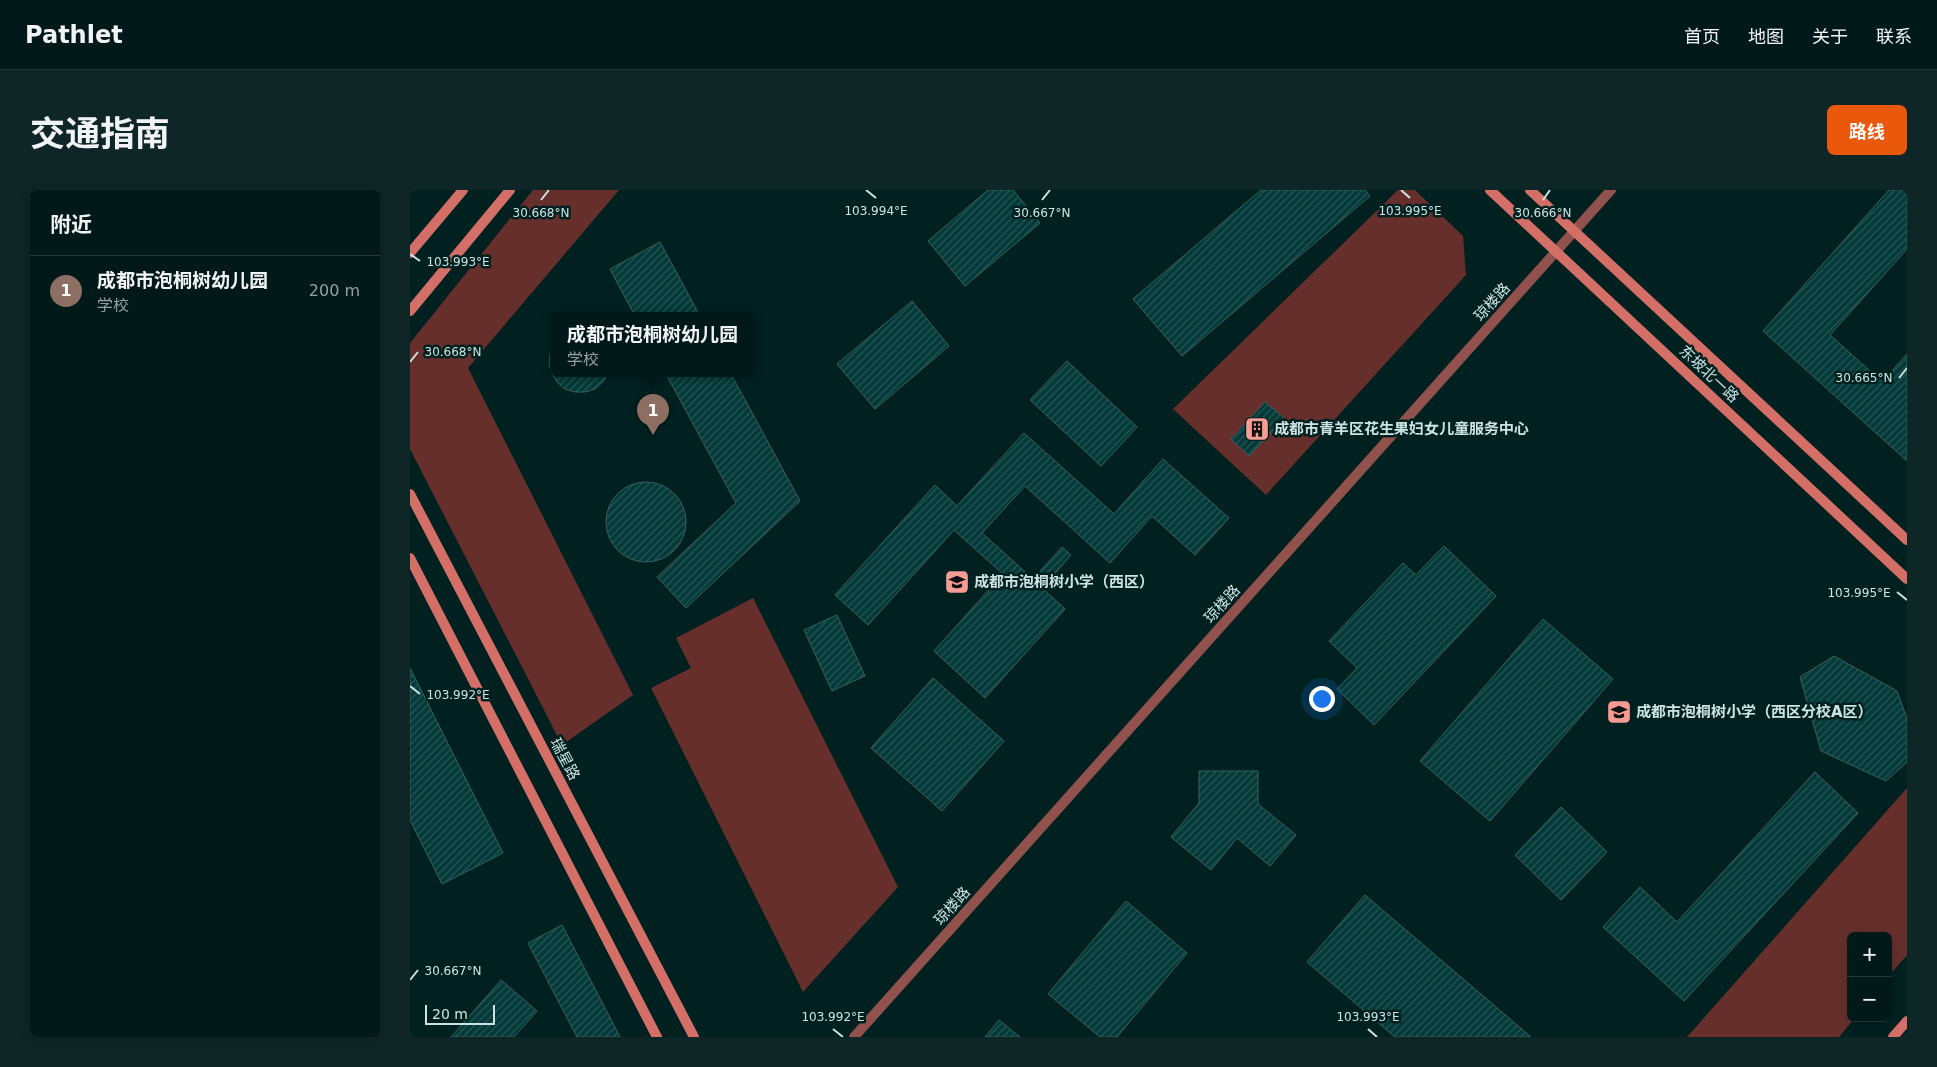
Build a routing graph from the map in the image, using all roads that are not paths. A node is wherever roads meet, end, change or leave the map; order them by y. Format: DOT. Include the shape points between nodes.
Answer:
graph roads {
  1 [pos="463,190"];
  2 [pos="510,190"];
  3 [pos="1490,190"];
  4 [pos="1530,190"];
  5 [pos="1611,190"];
  6 [pos="1575,232"];
  7 [pos="1557,252"];
  8 [pos="410,253"];
  9 [pos="410,311"];
  10 [pos="410,494"];
  11 [pos="1907,540"];
  12 [pos="410,558"];
  13 [pos="1907,579"];
  14 [pos="1907,1020"];
  15 [pos="657,1037"];
  16 [pos="694,1037"];
  17 [pos="854,1037"];
  18 [pos="1893,1037"];
  1 -- 8 [label="street"];
  2 -- 9 [label="street"];
  3 -- 7 [label="street, 东坡北一路"];
  4 -- 6 [label="street, 东坡北一路"];
  5 -- 6 [label="street, 琼楼路"];
  6 -- 7 [label="street, 琼楼路"];
  6 -- 11 [label="street, 东坡北一路"];
  7 -- 13 [label="street, 东坡北一路"];
  7 -- 17 [label="street, 琼楼路"];
  10 -- 16 [label="street, 瑞星路"];
  12 -- 15 [label="street"];
  14 -- 18 [label="street"];
}
